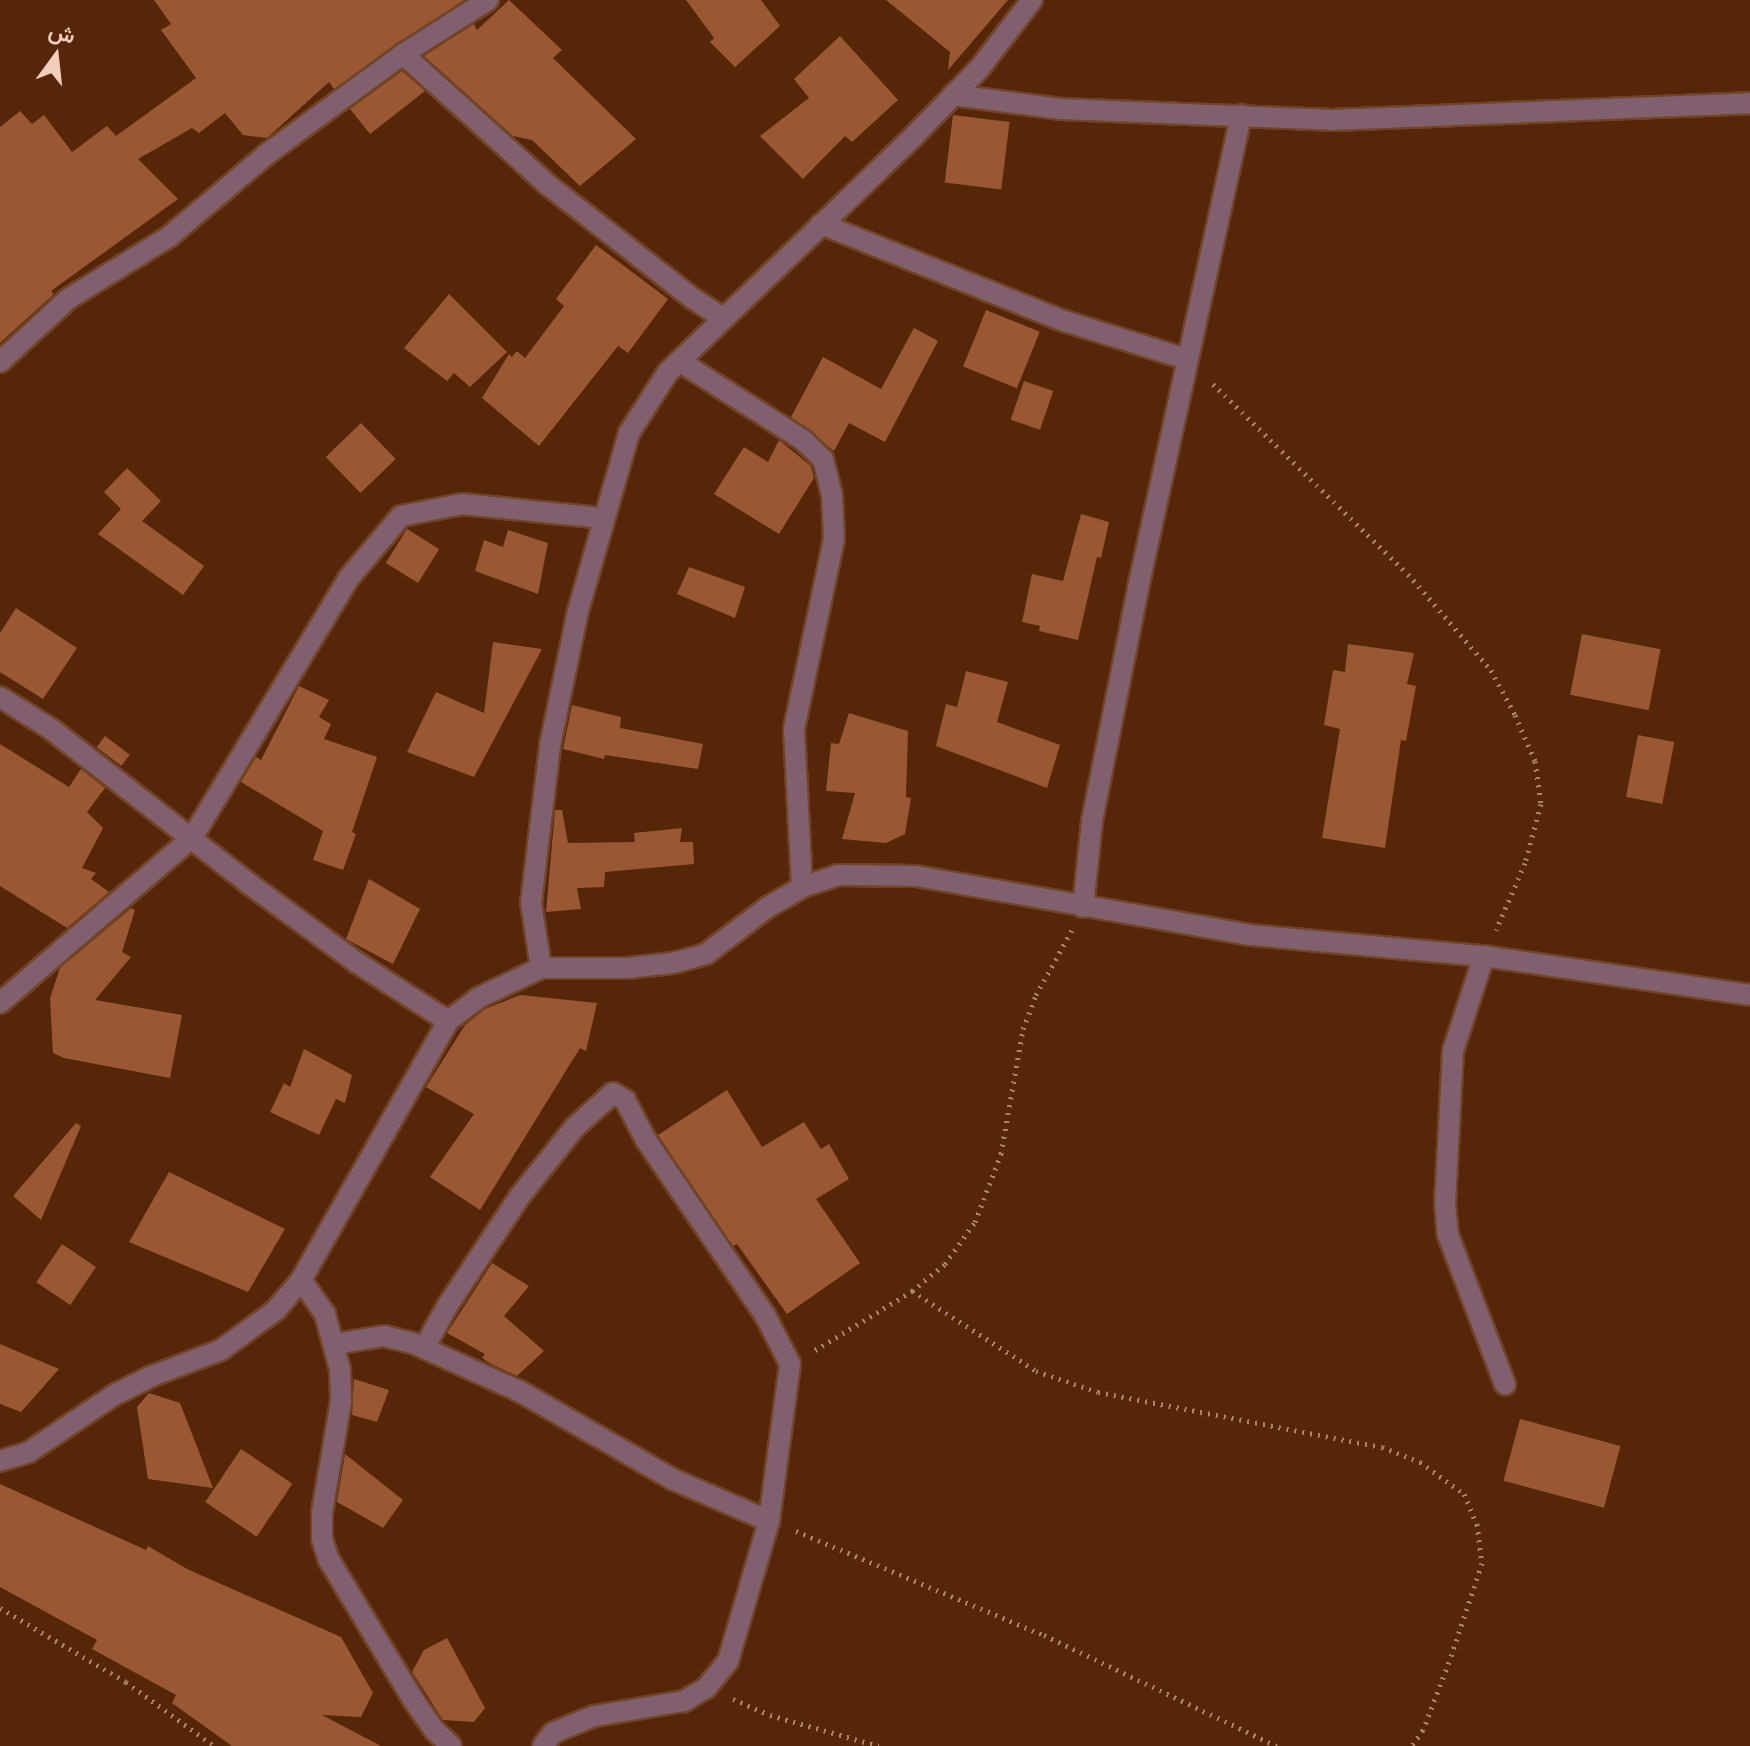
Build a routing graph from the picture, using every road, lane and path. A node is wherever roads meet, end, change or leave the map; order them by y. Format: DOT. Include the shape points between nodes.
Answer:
graph roads {
  1 [pos="1032,0"];
  2 [pos="481,2"];
  3 [pos="403,54"];
  4 [pos="953,95"];
  5 [pos="1750,103"];
  6 [pos="1241,115"];
  7 [pos="821,224"];
  8 [pos="723,318"];
  9 [pos="1186,359"];
  10 [pos="679,361"];
  11 [pos="0,362"];
  12 [pos="603,518"];
  13 [pos="0,697"];
  14 [pos="192,838"];
  15 [pos="802,887"];
  16 [pos="1083,907"];
  17 [pos="1484,956"];
  18 [pos="541,968"];
  19 [pos="1750,995"];
  20 [pos="0,1003"];
  21 [pos="448,1021"];
  22 [pos="301,1280"];
  23 [pos="912,1291"];
  24 [pos="335,1344"];
  25 [pos="424,1348"];
  26 [pos="790,1364"];
  27 [pos="1505,1384"];
  28 [pos="0,1461"];
  29 [pos="769,1521"];
  30 [pos="0,1608"];
  31 [pos="706,1688"];
  32 [pos="214,1746"];
  33 [pos="451,1746"];
  34 [pos="543,1746"];
  35 [pos="879,1746"];
  36 [pos="1277,1746"];
  37 [pos="1412,1746"];
  1 -- 4 [label="street"];
  2 -- 3 [label="street"];
  3 -- 8 [label="street" via="548,185"];
  3 -- 11 [label="street" via="267,154 170,236 68,299"];
  4 -- 6 [label="street" via="1061,109"];
  4 -- 7 [label="street"];
  5 -- 6 [label="street" via="1332,120"];
  6 -- 9 [label="street"];
  7 -- 8 [label="street"];
  7 -- 9 [label="street" via="1064,321"];
  8 -- 10 [label="street"];
  9 -- 16 [label="street" via="1092,821"];
  9 -- 17 [label="path" via="1408,574 1491,670 1515,715 1535,761 1541,804 1525,863"];
  10 -- 12 [label="street" via="650,395 629,433"];
  10 -- 15 [label="street" via="803,440 823,459 832,495 834,539 794,729"];
  12 -- 14 [label="street" via="462,504 401,516 348,579"];
  12 -- 18 [label="street" via="550,745 531,903"];
  13 -- 14 [label="street" via="51,729"];
  14 -- 20 [label="street"];
  14 -- 21 [label="street" via="356,962"];
  15 -- 16 [label="street" via="838,875 916,876"];
  15 -- 18 [label="street" via="706,954 627,968"];
  16 -- 17 [label="street" via="1251,935"];
  16 -- 23 [label="path" via="1023,1029 1001,1154 975,1222 945,1264"];
  17 -- 19 [label="street"];
  17 -- 27 [label="street" via="1453,1051 1445,1203 1448,1235"];
  18 -- 21 [label="street" via="478,998"];
  21 -- 22 [label="street"];
  22 -- 24 [label="street" via="325,1314"];
  22 -- 28 [label="street" via="276,1310 221,1350 114,1395 29,1452"];
  23 -- 26 [label="path"];
  23 -- 37 [label="path" via="1036,1371 1098,1392 1382,1447 1420,1462 1464,1494 1477,1524 1482,1563 1423,1730"];
  24 -- 25 [label="street" via="384,1336"];
  24 -- 33 [label="street" via="341,1401 322,1539 329,1560 414,1701"];
  25 -- 26 [label="street" via="520,1196 574,1128 613,1093 625,1100 646,1140 765,1315"];
  25 -- 29 [label="street" via="521,1392 672,1479"];
  26 -- 29 [label="street"];
  29 -- 31 [label="street" via="728,1661"];
  29 -- 36 [label="path" via="978,1605"];
  30 -- 32 [label="path" via="126,1682"];
  31 -- 34 [label="street" via="684,1701 594,1716 553,1733"];
  31 -- 35 [label="path" via="770,1715"];
}
